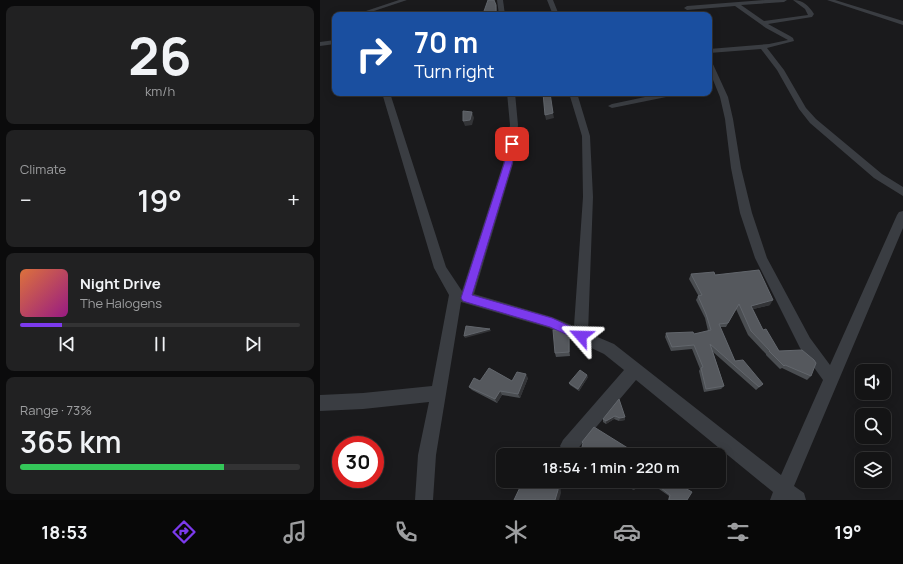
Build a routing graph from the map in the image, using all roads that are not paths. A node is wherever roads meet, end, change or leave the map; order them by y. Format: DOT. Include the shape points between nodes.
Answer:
graph roads {
  1 [pos="404,0"];
  2 [pos="500,0"];
  3 [pos="550,0"];
  4 [pos="686,0"];
  5 [pos="784,0"];
  6 [pos="796,0"];
  7 [pos="830,0"];
  8 [pos="736,4"];
  9 [pos="687,8"];
  10 [pos="369,11"];
  11 [pos="502,12"];
  12 [pos="555,12"];
  13 [pos="688,12"];
  14 [pos="903,23"];
  15 [pos="763,24"];
  16 [pos="332,42"];
  17 [pos="320,44"];
  18 [pos="763,47"];
  19 [pos="712,51"];
  20 [pos="714,85"];
  21 [pos="387,96"];
  22 [pos="510,96"];
  23 [pos="574,96"];
  24 [pos="629,96"];
  25 [pos="663,96"];
  26 [pos="632,103"];
  27 [pos="612,106"];
  28 [pos="903,192"];
  29 [pos="903,218"];
  30 [pos="461,296"];
  31 [pos="581,336"];
  32 [pos="634,370"];
  33 [pos="831,378"];
  34 [pos="438,393"];
  35 [pos="320,403"];
  36 [pos="569,446"];
  37 [pos="781,494"];
  38 [pos="424,500"];
  39 [pos="797,500"];
  1 -- 10 [label="street"];
  2 -- 11 [label="street"];
  3 -- 12 [label="street"];
  4 -- 9 [label="street"];
  5 -- 8 [label="street"];
  6 -- 15 [label="street" via="807,8 810,16"];
  7 -- 14 [label="street"];
  8 -- 9 [label="street"];
  8 -- 15 [label="street"];
  9 -- 13 [label="street"];
  15 -- 18 [label="street" via="791,39 785,43"];
  16 -- 17 [label="street"];
  18 -- 19 [label="street"];
  18 -- 28 [label="street" via="813,121 878,176"];
  20 -- 33 [label="street" via="724,97 746,213 761,258 805,343"];
  21 -- 30 [label="street" via="440,268"];
  22 -- 30 [label="street" via="514,125 508,164"];
  23 -- 31 [label="street" via="586,136 588,197"];
  24 -- 26 [label="street"];
  25 -- 26 [label="street"];
  26 -- 27 [label="street"];
  29 -- 33 [label="street"];
  30 -- 31 [label="street" via="552,323"];
  30 -- 34 [label="street"];
  31 -- 32 [label="street" via="610,349"];
  32 -- 36 [label="street"];
  32 -- 37 [label="street"];
  33 -- 37 [label="street"];
  34 -- 35 [label="street"];
  34 -- 38 [label="street" via="427,454"];
  37 -- 39 [label="street"];
}
